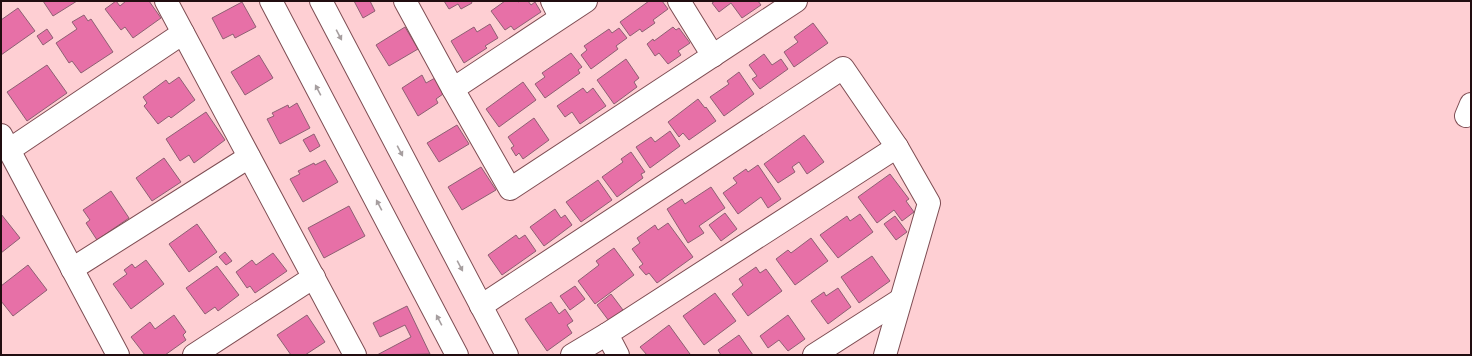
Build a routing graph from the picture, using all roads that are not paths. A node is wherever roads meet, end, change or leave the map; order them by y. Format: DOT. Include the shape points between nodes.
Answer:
graph roads {
  1 [pos="166,1"];
  2 [pos="271,1"];
  3 [pos="321,1"];
  4 [pos="405,1"];
  5 [pos="586,1"];
  6 [pos="679,1"];
  7 [pos="796,1"];
  8 [pos="556,9"];
  9 [pos="182,33"];
  10 [pos="713,56"];
  11 [pos="453,89"];
  12 [pos="5,143"];
  13 [pos="897,147"];
  14 [pos="249,156"];
  15 [pos="72,269"];
  16 [pos="314,277"];
  17 [pos="900,300"];
  18 [pos="481,306"];
  19 [pos="607,334"];
  20 [pos="118,355"];
  21 [pos="194,355"];
  22 [pos="355,355"];
  23 [pos="458,355"];
  24 [pos="507,355"];
  25 [pos="572,355"];
  26 [pos="618,355"];
  27 [pos="814,355"];
  28 [pos="885,355"];
  1 -- 9 [label="street"];
  23 -- 2 [label="street, one-way"];
  3 -- 18 [label="street, one-way"];
  4 -- 11 [label="street"];
  5 -- 8 [label="street"];
  6 -- 10 [label="street"];
  7 -- 10 [label="street"];
  8 -- 11 [label="street"];
  9 -- 12 [label="street"];
  9 -- 14 [label="street"];
  10 -- 11 [label="street" via="510,189"];
  12 -- 15 [label="street"];
  13 -- 17 [label="street" via="929,203"];
  13 -- 18 [label="street" via="843,68"];
  13 -- 19 [label="street"];
  14 -- 15 [label="street"];
  14 -- 16 [label="street"];
  15 -- 20 [label="street"];
  16 -- 21 [label="street"];
  16 -- 22 [label="street"];
  17 -- 27 [label="street"];
  17 -- 28 [label="street"];
  18 -- 24 [label="street"];
  19 -- 25 [label="street"];
  19 -- 26 [label="street"];
}
